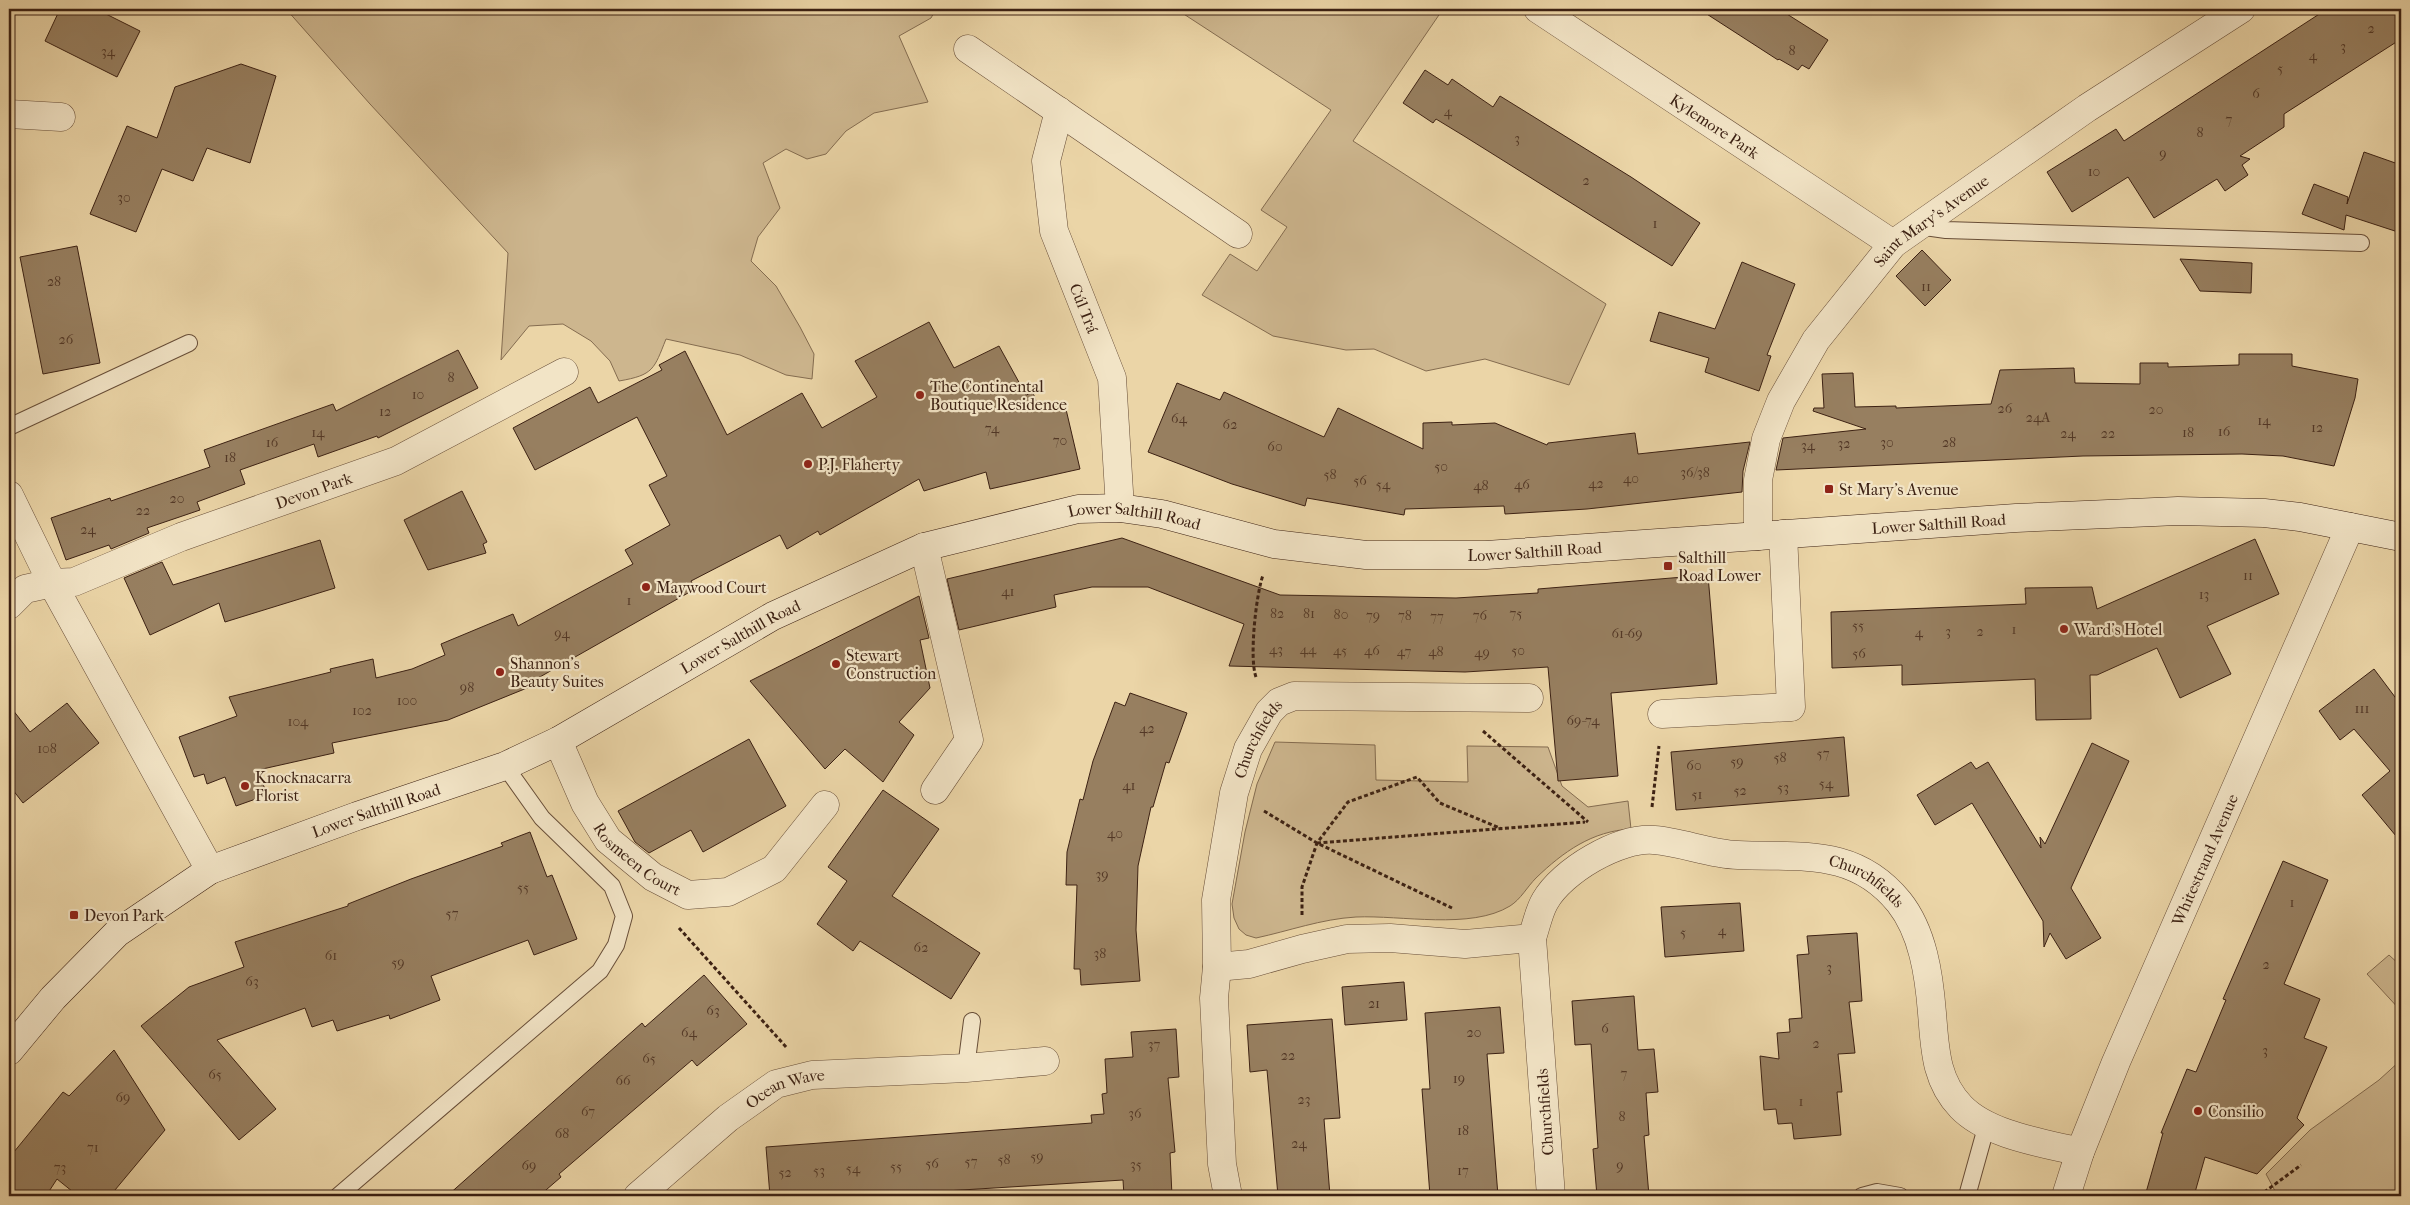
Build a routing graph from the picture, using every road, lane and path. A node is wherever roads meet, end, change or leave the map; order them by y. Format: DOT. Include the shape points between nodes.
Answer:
graph roads {
  1 [pos="1538,9"];
  2 [pos="2241,9"];
  3 [pos="968,49"];
  4 [pos="1059,111"];
  5 [pos="9,114"];
  6 [pos="61,117"];
  7 [pos="1918,226"];
  8 [pos="1238,234"];
  9 [pos="2361,242"];
  10 [pos="1893,244"];
  11 [pos="189,343"];
  12 [pos="564,372"];
  13 [pos="9,427"];
  14 [pos="9,496"];
  15 [pos="1120,508"];
  16 [pos="2350,527"];
  17 [pos="1770,535"];
  18 [pos="2401,537"];
  19 [pos="1274,544"];
  20 [pos="924,547"];
  21 [pos="52,583"];
  22 [pos="9,605"];
  23 [pos="1529,698"];
  24 [pos="1269,712"];
  25 [pos="1662,714"];
  26 [pos="1477,726"];
  27 [pos="558,741"];
  28 [pos="505,766"];
  29 [pos="935,790"];
  30 [pos="1234,793"];
  31 [pos="825,805"];
  32 [pos="1597,821"];
  33 [pos="1588,822"];
  34 [pos="1502,829"];
  35 [pos="1653,840"];
  36 [pos="1316,843"];
  37 [pos="210,870"];
  38 [pos="676,925"];
  39 [pos="1532,938"];
  40 [pos="1465,944"];
  41 [pos="1302,949"];
  42 [pos="1217,967"];
  43 [pos="972,1021"];
  44 [pos="9,1051"];
  45 [pos="1044,1061"];
  46 [pos="966,1068"];
  47 [pos="812,1075"];
  48 [pos="1986,1124"];
  49 [pos="2080,1152"];
  50 [pos="2301,1165"];
  51 [pos="338,1196"];
  52 [pos="638,1196"];
  53 [pos="1228,1196"];
  54 [pos="1551,1196"];
  55 [pos="1862,1196"];
  56 [pos="1900,1196"];
  57 [pos="1967,1196"];
  58 [pos="2066,1196"];
  59 [pos="2259,1196"];
  1 -- 10 [label="street, Kylemore Park"];
  2 -- 7 [label="street, Saint Mary's Avenue" via="2087,108"];
  3 -- 4 [label="street"];
  4 -- 8 [label="street"];
  4 -- 15 [label="street, Cúl Trá" via="1046,160 1054,231 1112,378"];
  5 -- 6 [label="street"];
  7 -- 9 [label="lane" via="1946,230"];
  7 -- 10 [label="street, Saint Mary's Avenue"];
  10 -- 17 [label="street, Saint Mary's Avenue" via="1816,340 1781,401 1766,440 1758,480"];
  11 -- 13 [label="lane"];
  12 -- 21 [label="street, Devon Park" via="396,461 181,537 74,582"];
  14 -- 21 [label="street"];
  15 -- 19 [label="street, Lower Salthill Road" via="1170,516"];
  15 -- 20 [label="street, Lower Salthill Road" via="1078,509"];
  16 -- 17 [label="street, Lower Salthill Road" via="2264,513 2178,511 2016,518"];
  16 -- 18 [label="street, Lower Salthill Road"];
  16 -- 49 [label="street, Whitestrand Avenue" via="2154,973"];
  17 -- 19 [label="street, Lower Salthill Road" via="1486,555 1366,555"];
  17 -- 25 [label="street" via="1791,707"];
  19 -- 24 [label="path" via="1257,592 1255,642 1255,673"];
  20 -- 27 [label="street, Lower Salthill Road" via="773,616"];
  20 -- 29 [label="street" via="969,740"];
  21 -- 22 [label="street, Devon Park" via="25,589"];
  21 -- 37 [label="street"];
  23 -- 24 [label="street, Churchfields" via="1294,696 1279,702"];
  24 -- 30 [label="street, Churchfields" via="1248,749"];
  25 -- 35 [label="path" via="1651,816"];
  26 -- 33 [label="path"];
  27 -- 28 [label="street, Lower Salthill Road"];
  27 -- 31 [label="street, Rosmeen Court" via="585,804 608,840 653,877 688,895 728,892 774,869"];
  28 -- 37 [label="street, Lower Salthill Road"];
  28 -- 51 [label="lane" via="542,818 612,886 624,916 616,945 600,972"];
  30 -- 36 [label="path"];
  30 -- 42 [label="street, Churchfields" via="1216,900"];
  32 -- 33 [label="path"];
  33 -- 34 [label="path"];
  34 -- 36 [label="path"];
  34 -- 36 [label="path" via="1440,803 1417,777 1348,802"];
  35 -- 39 [label="street, Churchfields" via="1627,844 1604,853 1563,880 1545,901"];
  35 -- 48 [label="street, Churchfields" via="1725,855 1822,858 1866,872 1884,886 1910,919 1922,950 1938,1070 1946,1090 1962,1109"];
  36 -- 40 [label="path" via="1466,915"];
  36 -- 41 [label="path" via="1302,887"];
  37 -- 44 [label="street, Lower Salthill Road" via="117,933 53,998"];
  38 -- 47 [label="path"];
  39 -- 40 [label="street"];
  39 -- 54 [label="street, Churchfields"];
  40 -- 41 [label="street" via="1390,938 1346,939"];
  41 -- 42 [label="street" via="1249,964"];
  42 -- 53 [label="street, Churchfields" via="1214,998 1222,1164"];
  43 -- 46 [label="lane"];
  45 -- 46 [label="street, Ocean Wave"];
  46 -- 47 [label="street, Ocean Wave"];
  47 -- 52 [label="street, Ocean Wave" via="776,1084 728,1118"];
  48 -- 49 [label="street, Churchfields" via="2016,1137"];
  48 -- 57 [label="lane"];
  49 -- 58 [label="street, Whitestrand Avenue"];
  50 -- 59 [label="path"];
  55 -- 56 [label="lane" via="1877,1192"];
}
